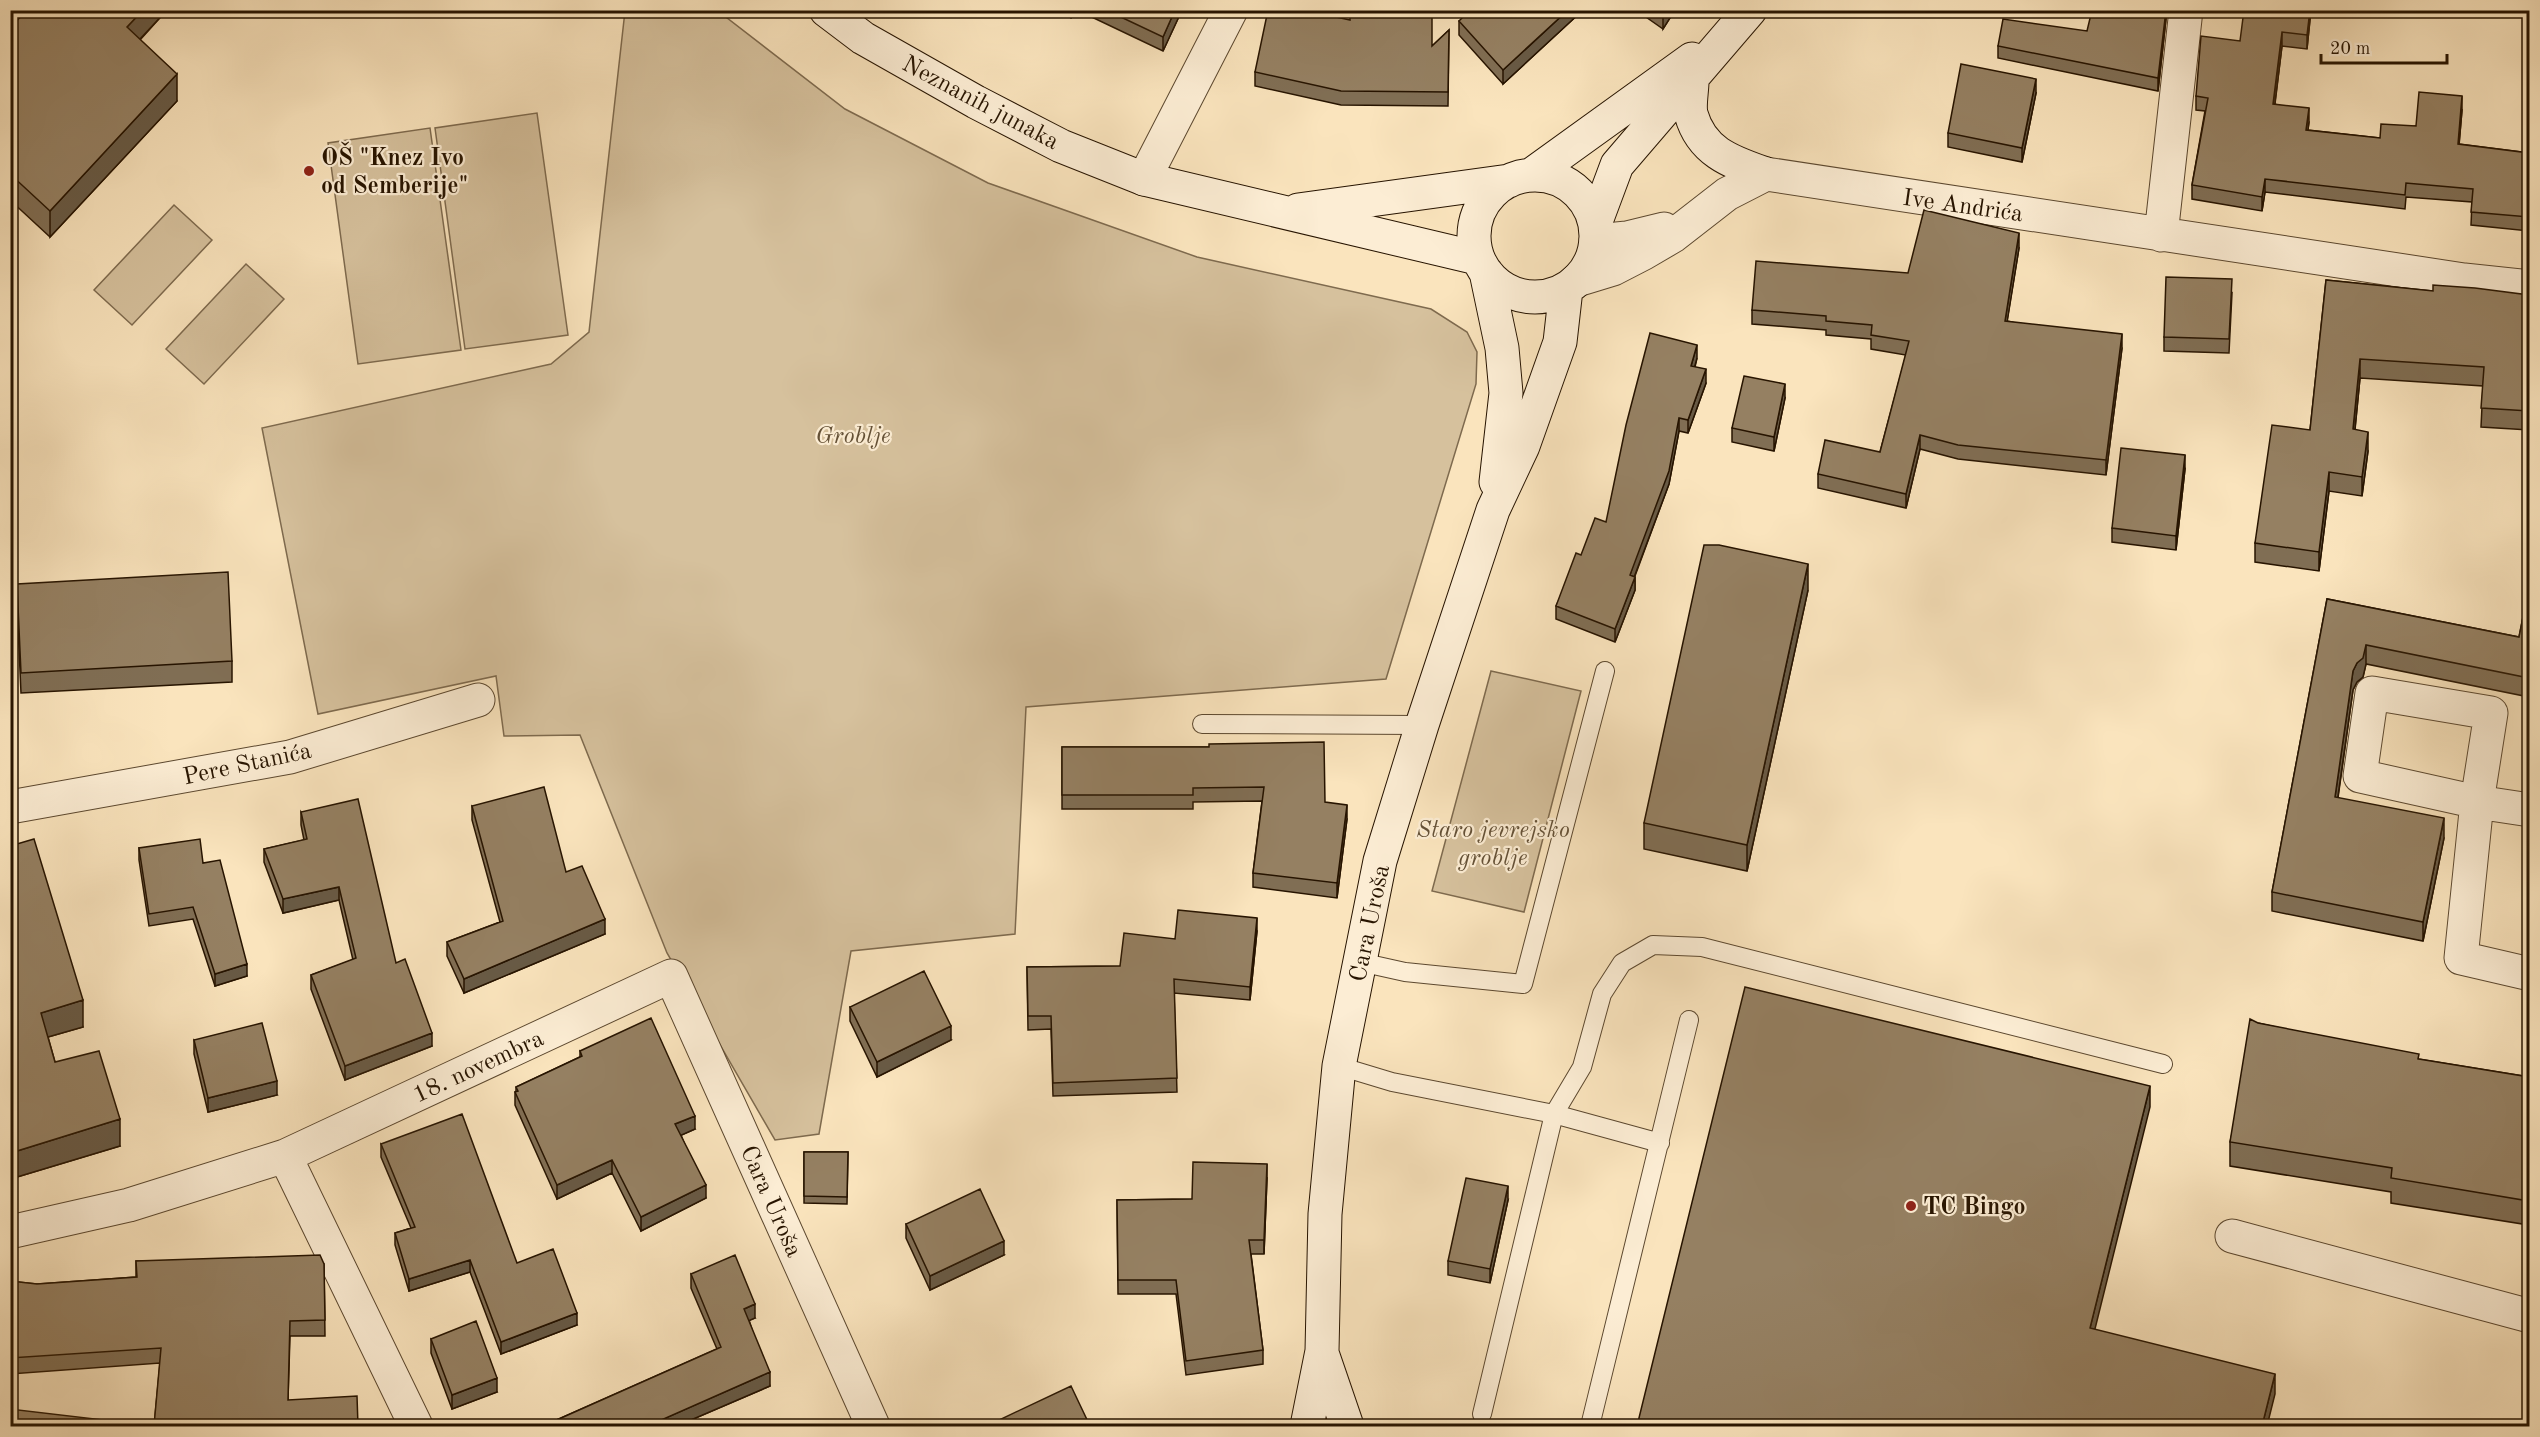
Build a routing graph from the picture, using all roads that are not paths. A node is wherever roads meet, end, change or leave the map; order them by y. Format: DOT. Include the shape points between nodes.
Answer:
graph roads {
  1 [pos="826,10"];
  2 [pos="1231,10"];
  3 [pos="2186,10"];
  4 [pos="1746,16"];
  5 [pos="1692,81"];
  6 [pos="1766,174"];
  7 [pos="1520,178"];
  8 [pos="1144,179"];
  9 [pos="1703,210"];
  10 [pos="1278,212"];
  11 [pos="1596,232"];
  12 [pos="2161,235"];
  13 [pos="1481,265"];
  14 [pos="1572,284"];
  15 [pos="2529,287"];
  16 [pos="1493,510"];
  17 [pos="1605,671"];
  18 [pos="478,700"];
  19 [pos="1202,724"];
  20 [pos="1422,725"];
  21 [pos="2477,802"];
  22 [pos="10,807"];
  23 [pos="2529,810"];
  24 [pos="1360,962"];
  25 [pos="2529,974"];
  26 [pos="670,976"];
  27 [pos="1689,1020"];
  28 [pos="2163,1064"];
  29 [pos="1339,1066"];
  30 [pos="1554,1114"];
  31 [pos="1659,1143"];
  32 [pos="285,1156"];
  33 [pos="10,1232"];
  34 [pos="2232,1236"];
  35 [pos="2529,1316"];
  36 [pos="1322,1351"];
  37 [pos="1482,1414"];
  38 [pos="416,1426"];
  39 [pos="873,1426"];
  40 [pos="1307,1426"];
  41 [pos="1347,1426"];
  42 [pos="1590,1426"];
  1 -- 8 [label="street, Neznanih junaka" via="863,38 976,102 1061,146"];
  2 -- 8 [label="street"];
  3 -- 12 [label="street"];
  4 -- 5 [label="street"];
  4 -- 7 [label="street"];
  5 -- 6 [label="street, Ive Andrića" via="1691,113 1700,134 1724,159"];
  5 -- 11 [label="street" via="1617,165"];
  6 -- 9 [label="street"];
  6 -- 12 [label="street, Ive Andrića"];
  7 -- 10 [label="street"];
  7 -- 11 [label="street" via="1549,177 1565,183 1589,207"];
  7 -- 13 [label="street" via="1495,190 1484,203 1474,236"];
  8 -- 10 [label="street, Neznanih junaka"];
  9 -- 11 [label="street" via="1662,230 1628,238"];
  9 -- 14 [label="street" via="1673,236 1644,253 1613,270"];
  10 -- 13 [label="street, Neznanih junaka"];
  11 -- 14 [label="street" via="1587,268"];
  12 -- 15 [label="street, Ive Andrića"];
  13 -- 14 [label="street" via="1508,291 1522,296 1545,296"];
  13 -- 16 [label="street" via="1502,348 1506,393"];
  14 -- 16 [label="street" via="1560,342 1523,446"];
  16 -- 20 [label="street, Cara Uroša"];
  17 -- 24 [label="lane" via="1522,984 1405,972"];
  18 -- 22 [label="street, Pere Stanića" via="290,758"];
  19 -- 20 [label="lane"];
  20 -- 24 [label="street, Cara Uroša" via="1380,861"];
  21 -- 21 [label="street" via="2491,713 2372,693 2360,776"];
  21 -- 23 [label="street"];
  21 -- 25 [label="street" via="2461,958"];
  24 -- 29 [label="street, Cara Uroša"];
  26 -- 32 [label="street, 18. novembra"];
  26 -- 39 [label="street, Cara Uroša"];
  27 -- 31 [label="lane"];
  28 -- 30 [label="lane" via="1702,947 1653,945 1622,963 1602,994 1582,1067"];
  29 -- 30 [label="lane" via="1392,1082"];
  29 -- 36 [label="street, Cara Uroša" via="1325,1214"];
  30 -- 31 [label="lane"];
  30 -- 37 [label="lane"];
  31 -- 42 [label="lane"];
  32 -- 33 [label="street, 18. novembra" via="129,1205"];
  32 -- 38 [label="street"];
  34 -- 35 [label="street"];
  36 -- 40 [label="street"];
  36 -- 41 [label="street"];
}
